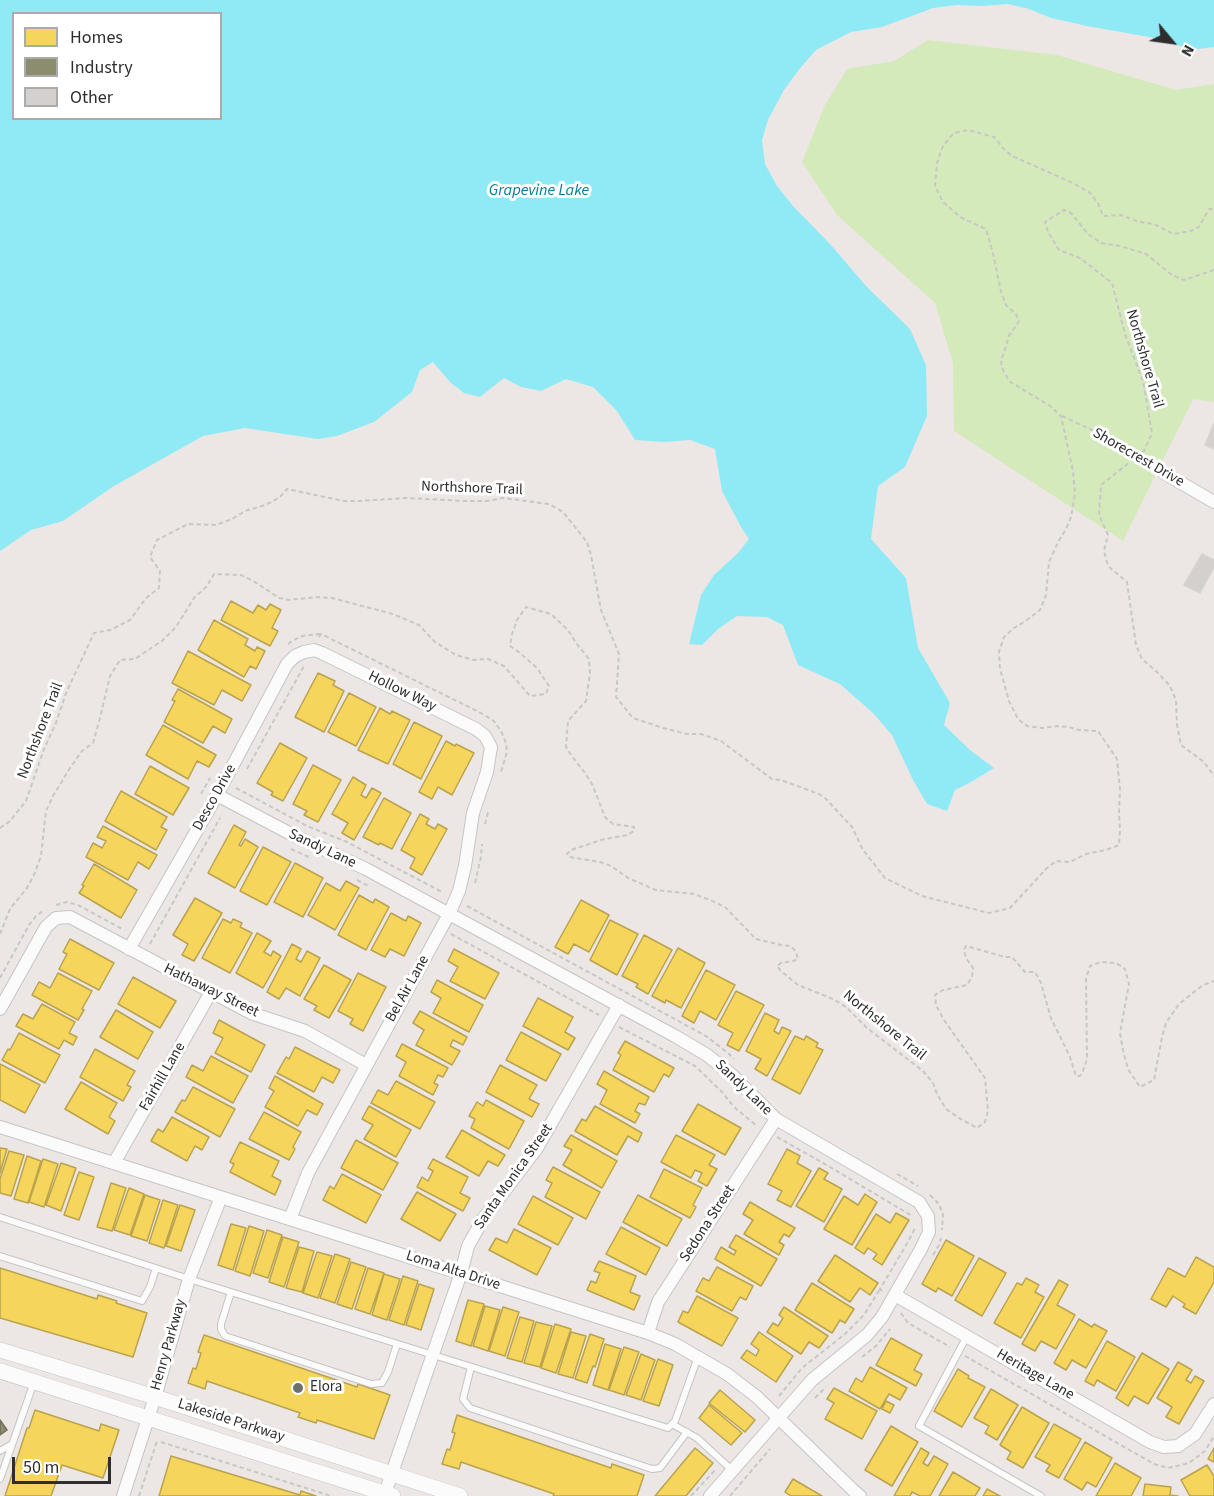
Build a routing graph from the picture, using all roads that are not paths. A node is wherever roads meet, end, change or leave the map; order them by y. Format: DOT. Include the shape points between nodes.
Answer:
graph roads {
  1 [pos="1164,473"];
  2 [pos="1214,502"];
  3 [pos="304,652"];
  4 [pos="491,747"];
  5 [pos="217,795"];
  6 [pos="449,914"];
  7 [pos="129,950"];
  8 [pos="211,992"];
  9 [pos="619,1005"];
  10 [pos="0,1009"];
  11 [pos="366,1065"];
  12 [pos="776,1119"];
  13 [pos="0,1127"];
  14 [pos="114,1163"];
  15 [pos="221,1197"];
  16 [pos="0,1217"];
  17 [pos="290,1218"];
  18 [pos="0,1256"];
  19 [pos="156,1268"];
  20 [pos="461,1273"];
  21 [pos="189,1279"];
  22 [pos="231,1292"];
  23 [pos="895,1295"];
  24 [pos="648,1333"];
  25 [pos="967,1336"];
  26 [pos="397,1344"];
  27 [pos="0,1350"];
  28 [pos="433,1355"];
  29 [pos="698,1357"];
  30 [pos="471,1366"];
  31 [pos="0,1371"];
  32 [pos="34,1382"];
  33 [pos="154,1396"];
  34 [pos="1214,1404"];
  35 [pos="148,1417"];
  36 [pos="779,1418"];
  37 [pos="672,1424"];
  38 [pos="687,1432"];
  39 [pos="13,1443"];
  40 [pos="0,1451"];
  41 [pos="734,1471"];
  42 [pos="392,1474"];
  43 [pos="0,1479"];
  44 [pos="725,1481"];
  45 [pos="855,1494"];
  46 [pos="388,1495"];
  47 [pos="123,1496"];
  48 [pos="460,1496"];
  49 [pos="710,1496"];
  50 [pos="715,1496"];
  51 [pos="1041,1496"];
  1 -- 2 [label="street, Shorecrest Drive"];
  3 -- 4 [label="street, Hollow Way" via="322,653 476,729"];
  3 -- 5 [label="street, Desco Drive" via="287,664"];
  4 -- 6 [label="street, Bel Air Lane" via="473,813 459,891"];
  5 -- 6 [label="street, Sandy Lane"];
  5 -- 7 [label="street, Desco Drive"];
  6 -- 9 [label="street, Sandy Lane"];
  6 -- 11 [label="street, Bel Air Lane"];
  7 -- 8 [label="street, Hathaway Street"];
  7 -- 10 [label="street, Hathaway Street" via="70,917 56,918 42,932"];
  8 -- 11 [label="street, Hathaway Street" via="251,1012 305,1031"];
  8 -- 14 [label="street, Fairhill Lane"];
  9 -- 12 [label="street, Sandy Lane" via="707,1054"];
  9 -- 20 [label="street, Santa Monica Street" via="537,1148 483,1219 468,1246"];
  11 -- 17 [label="street, Bel Air Lane" via="308,1173"];
  12 -- 23 [label="street, Sandy Lane" via="919,1202 928,1216 929,1232"];
  12 -- 24 [label="street, Sedona Street" via="658,1302"];
  13 -- 14 [label="street, Loma Alta Drive"];
  14 -- 15 [label="street, Loma Alta Drive"];
  15 -- 17 [label="street, Loma Alta Drive"];
  15 -- 21 [label="street, Henry Parkway"];
  16 -- 19 [label="lane"];
  17 -- 20 [label="street, Loma Alta Drive"];
  18 -- 19 [label="lane" via="142,1301"];
  19 -- 21 [label="lane"];
  20 -- 24 [label="street, Loma Alta Drive"];
  20 -- 28 [label="street, Santa Monica Street"];
  21 -- 22 [label="lane"];
  21 -- 33 [label="street, Henry Parkway"];
  22 -- 26 [label="lane"];
  22 -- 26 [label="lane" via="221,1324 225,1336 371,1384 382,1383"];
  23 -- 25 [label="street, Heritage Lane"];
  23 -- 36 [label="street, Sandy Lane" via="867,1335 812,1380"];
  24 -- 29 [label="street, Loma Alta Drive"];
  25 -- 34 [label="street, Heritage Lane" via="1164,1447 1178,1446 1196,1434"];
  25 -- 51 [label="lane" via="920,1426"];
  26 -- 28 [label="lane"];
  27 -- 33 [label="street, Lakeside Parkway"];
  28 -- 30 [label="lane"];
  28 -- 42 [label="street, Santa Monica Street"];
  29 -- 36 [label="street, Loma Alta Drive" via="727,1374"];
  29 -- 37 [label="lane"];
  30 -- 37 [label="lane" via="668,1428"];
  30 -- 38 [label="lane" via="464,1399 470,1408 652,1469 660,1468"];
  31 -- 32 [label="street, Lakeside Parkway"];
  32 -- 35 [label="street, Lakeside Parkway"];
  32 -- 39 [label="lane"];
  33 -- 35 [label="street, Henry Parkway"];
  33 -- 42 [label="street, Lakeside Parkway"];
  35 -- 46 [label="street, Lakeside Parkway"];
  35 -- 47 [label="street, Henry Parkway"];
  36 -- 41 [label="street, Sandy Lane"];
  36 -- 45 [label="street, Loma Alta Drive"];
  37 -- 38 [label="lane"];
  38 -- 41 [label="lane"];
  39 -- 40 [label="lane"];
  39 -- 43 [label="lane"];
  41 -- 44 [label="street, Sandy Lane"];
  42 -- 46 [label="street, Santa Monica Street"];
  42 -- 48 [label="street, Lakeside Parkway"];
  44 -- 49 [label="street, Sandy Lane"];
  44 -- 50 [label="street, Sandy Lane"];
}
